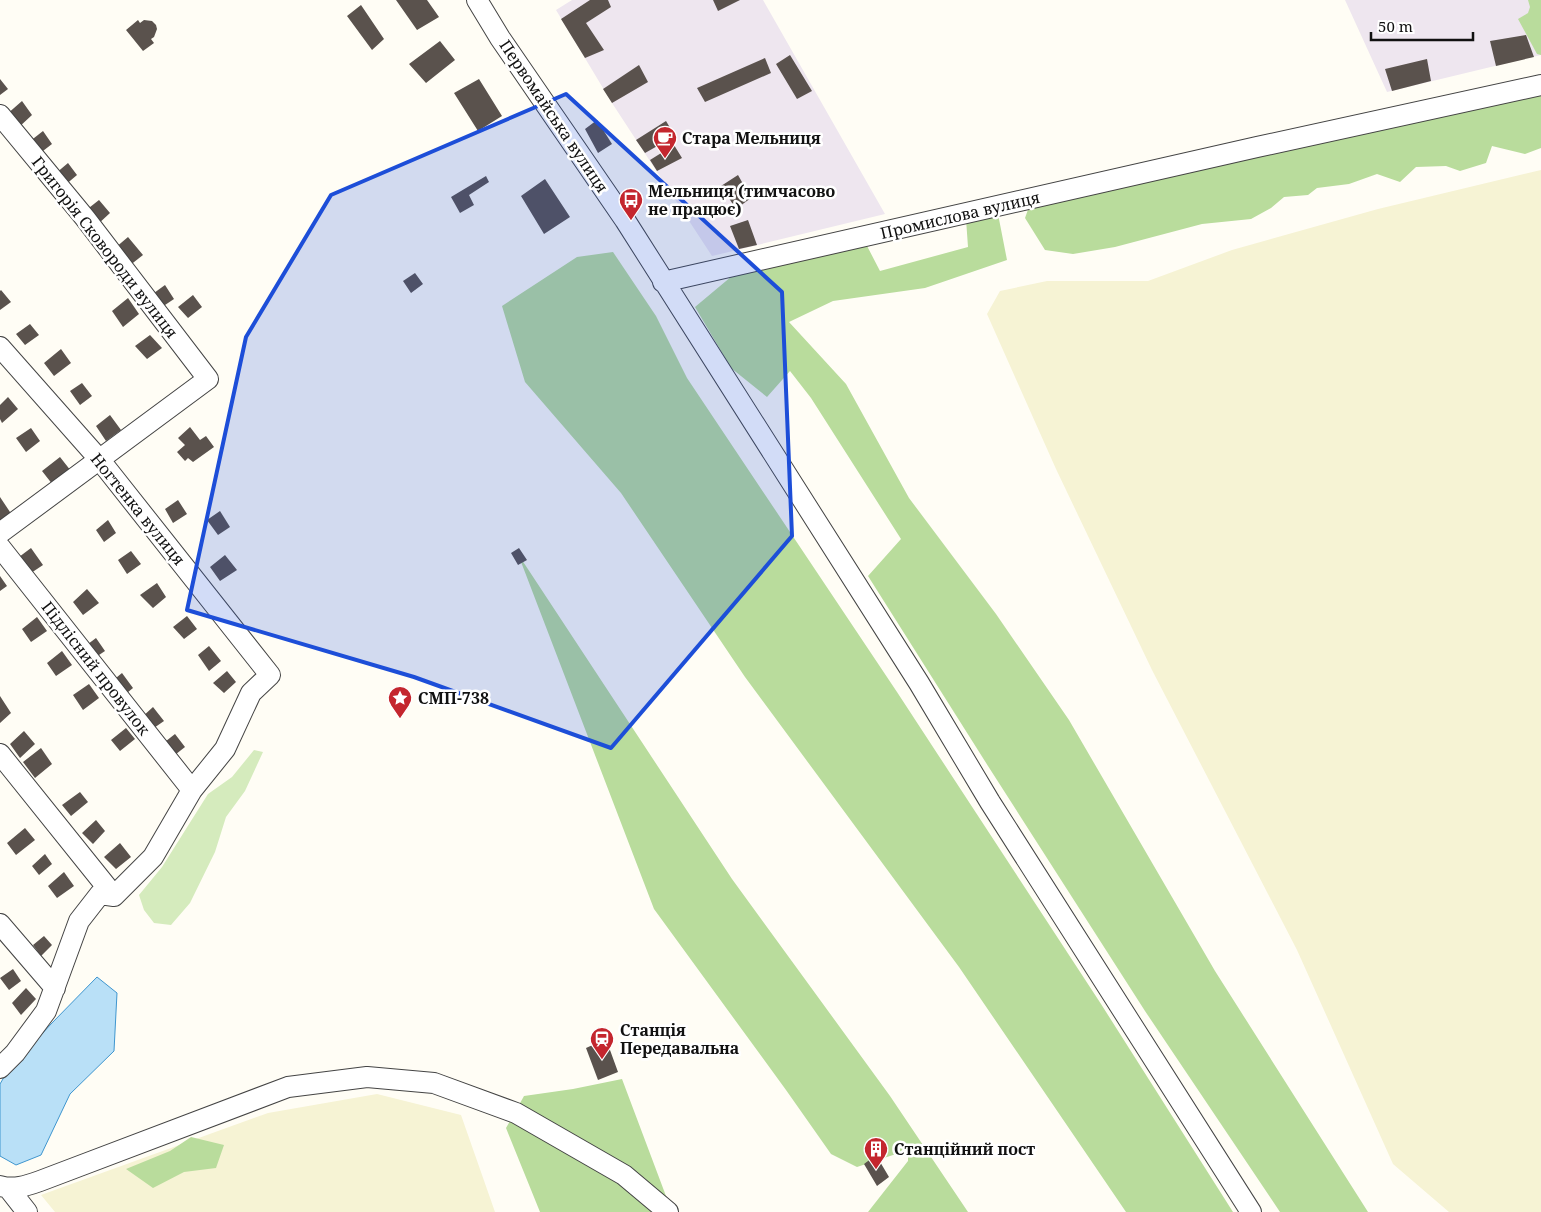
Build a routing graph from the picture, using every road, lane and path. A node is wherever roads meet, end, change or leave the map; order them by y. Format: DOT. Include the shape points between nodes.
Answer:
graph roads {
  1 [pos="477,0"];
  2 [pos="1541,85"];
  3 [pos="0,115"];
  4 [pos="663,282"];
  5 [pos="0,347"];
  6 [pos="99,459"];
  7 [pos="0,533"];
  8 [pos="0,547"];
  9 [pos="0,754"];
  10 [pos="192,790"];
  11 [pos="114,896"];
  12 [pos="0,924"];
  13 [pos="55,988"];
  14 [pos="0,1068"];
  15 [pos="4,1187"];
  16 [pos="27,1212"];
  17 [pos="668,1212"];
  18 [pos="1251,1212"];
  1 -- 4 [label="street, Первомайська вулиця"];
  2 -- 4 [label="street, Промислова вулиця"];
  3 -- 6 [label="street, Григорія Сковороди вулиця" via="85,218 208,379"];
  4 -- 18 [label="street, Первомайська вулиця" via="919,682 990,802"];
  5 -- 6 [label="street, Ногтенка вулиця"];
  6 -- 7 [label="street"];
  6 -- 10 [label="street, Ногтенка вулиця" via="270,675 251,693 226,749"];
  8 -- 10 [label="street, Підлісний провулок"];
  9 -- 11 [label="street"];
  10 -- 11 [label="street" via="153,856"];
  11 -- 13 [label="street" via="100,894 78,921"];
  12 -- 13 [label="street"];
  13 -- 14 [label="street" via="46,1011 15,1054"];
  15 -- 16 [label="street"];
  15 -- 17 [label="street" via="24,1187 40,1182 288,1087 367,1077 434,1084 516,1112 624,1175"];
}
